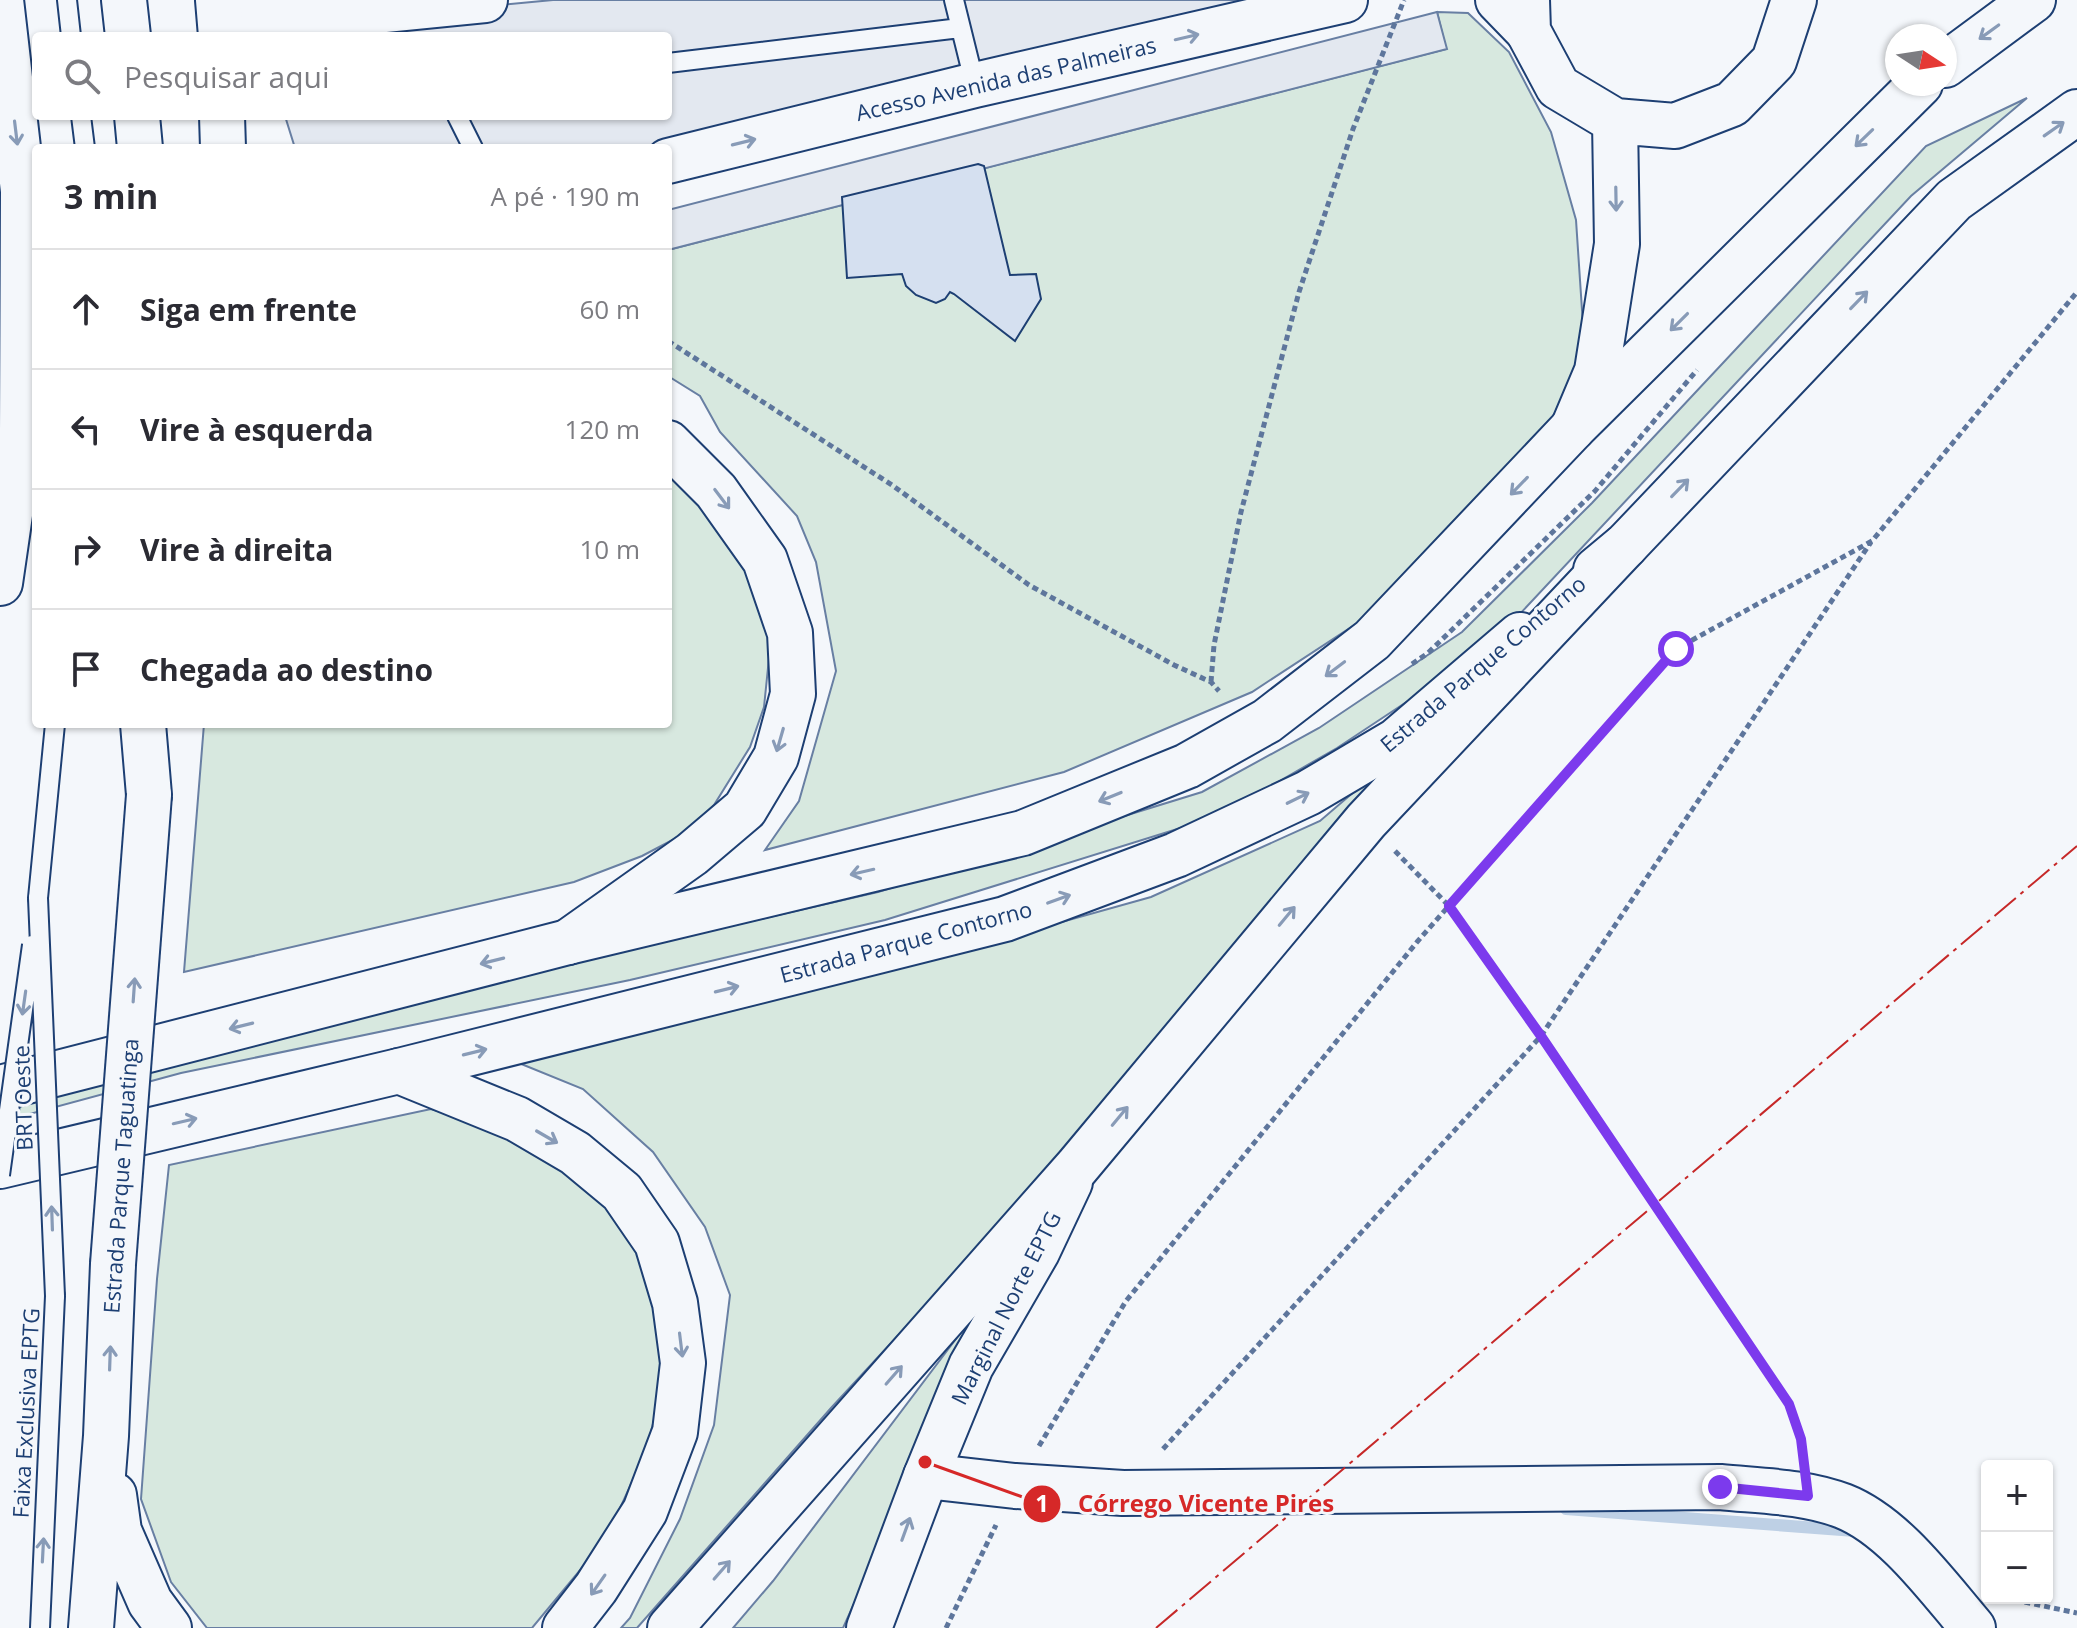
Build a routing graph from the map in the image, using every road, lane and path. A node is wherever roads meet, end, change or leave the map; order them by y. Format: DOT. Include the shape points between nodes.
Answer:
graph roads {
  1 [pos="1,0"];
  2 [pos="67,0"];
  3 [pos="124,0"];
  4 [pos="485,0"];
  5 [pos="954,0"];
  6 [pos="1404,0"];
  7 [pos="1498,0"];
  8 [pos="1794,0"];
  9 [pos="2033,0"];
  10 [pos="1332,2"];
  11 [pos="1528,15"];
  12 [pos="220,19"];
  13 [pos="305,27"];
  14 [pos="960,28"];
  15 [pos="71,32"];
  16 [pos="128,32"];
  17 [pos="1957,56"];
  18 [pos="672,63"];
  19 [pos="975,85"];
  20 [pos="1908,96"];
  21 [pos="2077,112"];
  22 [pos="82,120"];
  23 [pos="137,120"];
  24 [pos="222,120"];
  25 [pos="459,120"];
  26 [pos="1615,121"];
  27 [pos="84,144"];
  28 [pos="140,144"];
  29 [pos="223,144"];
  30 [pos="471,144"];
  31 [pos="672,160"];
  32 [pos="2077,292"];
  33 [pos="672,344"];
  34 [pos="1572,429"];
  35 [pos="672,447"];
  36 [pos="1872,541"];
  37 [pos="1626,545"];
  38 [pos="0,583"];
  39 [pos="1211,682"];
  40 [pos="1219,691"];
  41 [pos="55,728"];
  42 [pos="143,728"];
  43 [pos="162,728"];
  44 [pos="149,795"];
  45 [pos="1366,821"];
  46 [pos="38,898"];
  47 [pos="1449,906"];
  48 [pos="568,942"];
  49 [pos="1541,1036"];
  50 [pos="399,1071"];
  51 [pos="0,1088"];
  52 [pos="0,1166"];
  53 [pos="1077,1167"];
  54 [pos="0,1175"];
  55 [pos="55,1296"];
  56 [pos="106,1436"];
  57 [pos="926,1476"];
  58 [pos="1015,1486"];
  59 [pos="1123,1493"];
  60 [pos="1808,1496"];
  61 [pos="2033,1604"];
  62 [pos="2077,1613"];
  63 [pos="40,1628"];
  64 [pos="91,1628"];
  65 [pos="169,1628"];
  66 [pos="565,1628"];
  67 [pos="670,1628"];
  68 [pos="869,1628"];
  69 [pos="946,1628"];
  70 [pos="1973,1628"];
  1 -- 38 [label="main road, one-way" via="23,191 23,372 22,432"];
  2 -- 15 [label="lane"];
  3 -- 16 [label="main road"];
  4 -- 13 [label="main road"];
  5 -- 14 [label="lane"];
  6 -- 39 [label="path" via="1353,129 1299,292 1241,512"];
  7 -- 11 [label="main road"];
  8 -- 26 [label="main road" via="1774,61 1732,104 1675,126"];
  9 -- 17 [label="main road, one-way"];
  19 -- 10 [label="main road, Acesso Avenida das Palmeiras, one-way"];
  11 -- 26 [label="main road" via="1558,87"];
  12 -- 13 [label="main road"];
  14 -- 18 [label="lane"];
  14 -- 19 [label="lane"];
  31 -- 19 [label="main road, Acesso Avenida das Palmeiras, one-way"];
  20 -- 34 [label="main road, one-way"];
  37 -- 21 [label="main road, Estrada Parque Contorno, one-way" via="1954,200"];
  22 -- 27 [label="lane"];
  23 -- 28 [label="main road"];
  24 -- 29 [label="main road"];
  25 -- 30 [label="lane"];
  26 -- 34 [label="main road, one-way" via="1617,244 1597,371"];
  32 -- 36 [label="path"];
  33 -- 39 [label="path" via="892,485 1029,585"];
  34 -- 48 [label="main road, one-way" via="1372,640 1267,721 1187,766 1023,833"];
  35 -- 48 [label="main road, one-way" via="716,491 765,560 790,633 793,694 776,757 745,809 692,854"];
  36 -- 47 [label="path" via="1676,649"];
  36 -- 49 [label="path"];
  37 -- 45 [label="main road"];
  50 -- 37 [label="main road, Estrada Parque Contorno, one-way" via="1005,919 1176,855 1308,793 1396,741"];
  39 -- 40 [label="path"];
  41 -- 46 [label="lane, BRT Oeste"];
  42 -- 44 [label="main road, Estrada Parque Taguatinga"];
  43 -- 44 [label="main road"];
  56 -- 44 [label="main road, Estrada Parque Taguatinga, one-way, bridge" via="113,1264"];
  45 -- 47 [label="path"];
  53 -- 45 [label="main road, one-way"];
  46 -- 54 [label="lane, BRT Oeste, one-way, bridge"];
  55 -- 46 [label="lane, BRT Oeste, one-way, bridge"];
  47 -- 49 [label="path"];
  47 -- 58 [label="path" via="1126,1301"];
  48 -- 51 [label="main road, one-way"];
  49 -- 59 [label="path"];
  49 -- 60 [label="path" via="1789,1404 1801,1439"];
  52 -- 50 [label="main road, Estrada Parque Contorno, one-way"];
  50 -- 66 [label="main road, one-way" via="517,1119 575,1153 622,1192 657,1243 675,1303 683,1363 675,1432 645,1511"];
  53 -- 57 [label="main road, Marginal Norte EPTG" via="1037,1252 971,1366"];
  67 -- 53 [label="main road, one-way"];
  63 -- 55 [label="lane, Faixa Exclusiva EPTG, one-way"];
  56 -- 64 [label="main road, Estrada Parque Taguatinga"];
  56 -- 65 [label="main road" via="119,1531 150,1602"];
  57 -- 58 [label="main road"];
  68 -- 57 [label="main road, Marginal Norte EPTG, one-way"];
  58 -- 59 [label="main road"];
  58 -- 69 [label="path"];
  59 -- 60 [label="main road" via="1720,1487"];
  60 -- 70 [label="main road" via="1877,1524"];
  61 -- 62 [label="path"];
}
